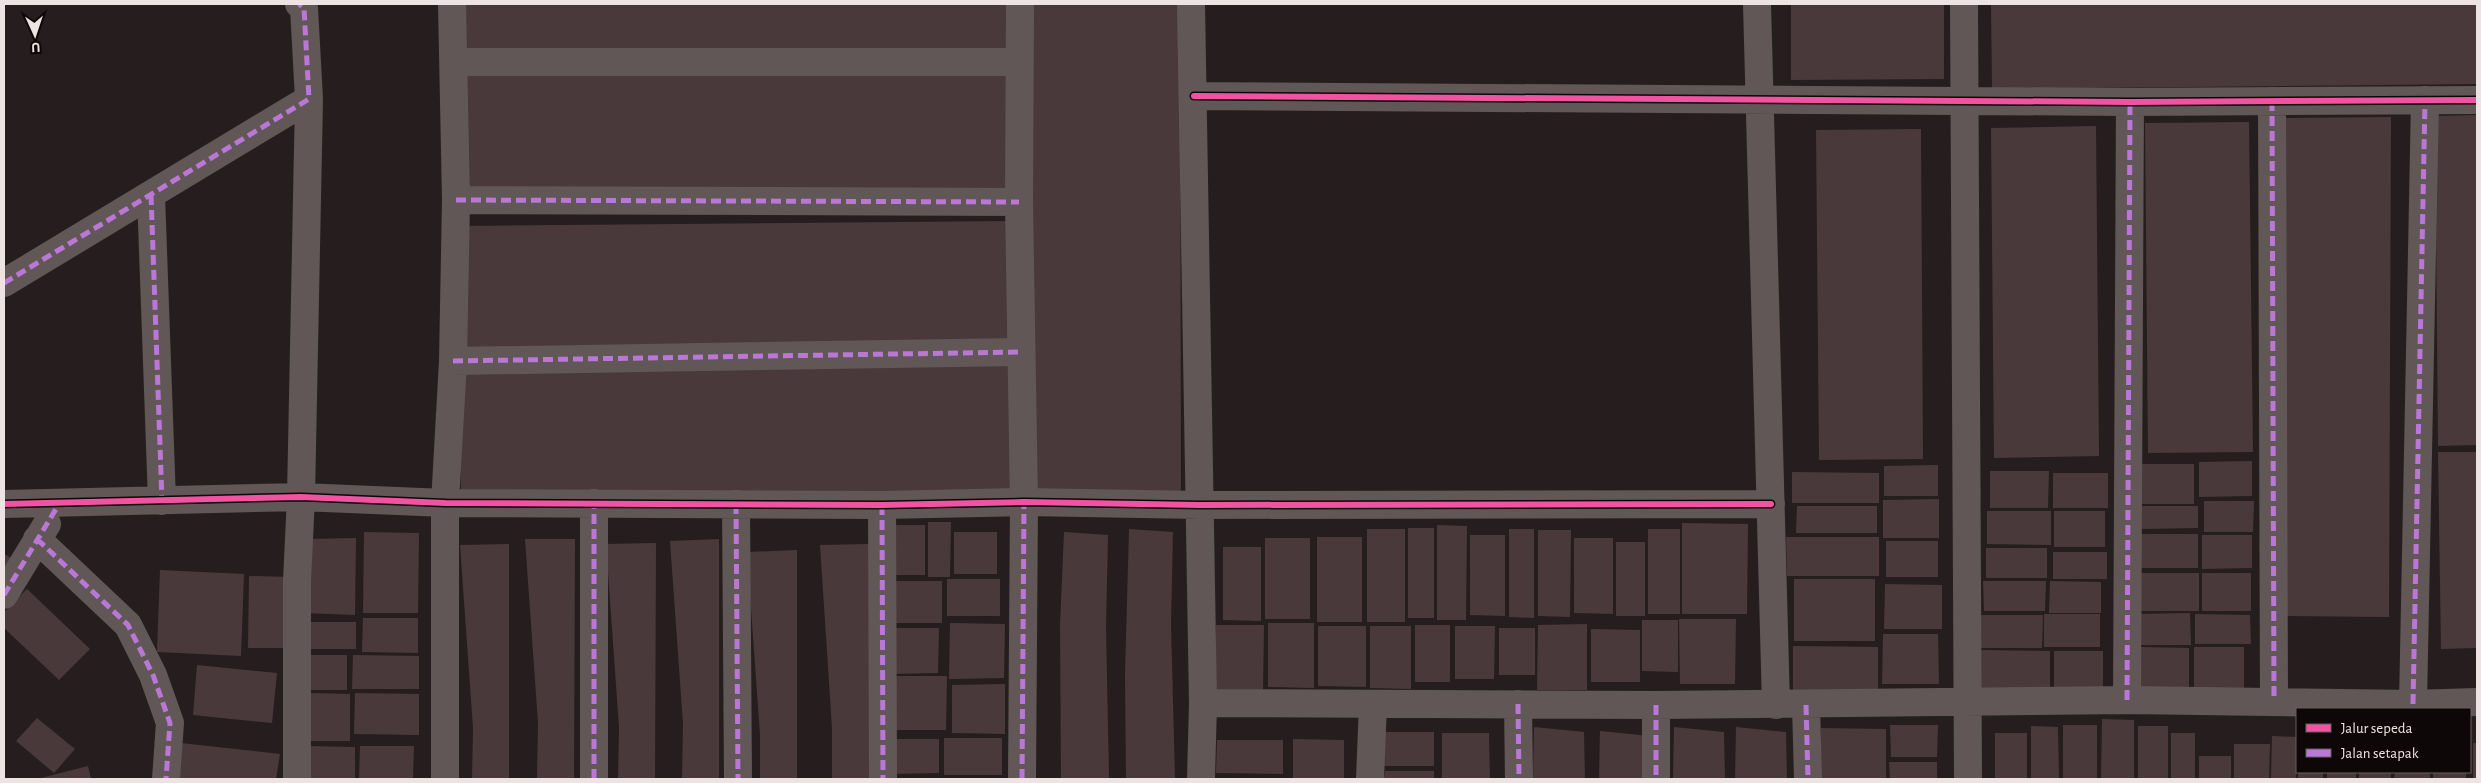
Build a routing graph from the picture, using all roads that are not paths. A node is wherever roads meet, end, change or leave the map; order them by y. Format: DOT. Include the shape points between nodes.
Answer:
graph roads {
  1 [pos="452,4"];
  2 [pos="1020,4"];
  3 [pos="1191,4"];
  4 [pos="1757,4"];
  5 [pos="1964,4"];
  6 [pos="305,5"];
  7 [pos="454,62"];
  8 [pos="1019,62"];
  9 [pos="1194,96"];
  10 [pos="1758,98"];
  11 [pos="309,100"];
  12 [pos="2425,100"];
  13 [pos="2477,100"];
  14 [pos="2272,101"];
  15 [pos="1964,102"];
  16 [pos="2130,102"];
  17 [pos="152,195"];
  18 [pos="456,200"];
  19 [pos="1019,202"];
  20 [pos="4,283"];
  21 [pos="1021,352"];
  22 [pos="453,361"];
  23 [pos="301,497"];
  24 [pos="162,501"];
  25 [pos="1024,502"];
  26 [pos="445,503"];
  27 [pos="594,503"];
  28 [pos="4,504"];
  29 [pos="59,504"];
  30 [pos="736,504"];
  31 [pos="882,504"];
  32 [pos="1772,504"];
  33 [pos="1200,505"];
  34 [pos="38,539"];
  35 [pos="4,595"];
  36 [pos="2127,700"];
  37 [pos="1969,701"];
  38 [pos="2274,701"];
  39 [pos="2477,702"];
  40 [pos="1203,703"];
  41 [pos="1373,704"];
  42 [pos="1518,704"];
  43 [pos="2412,704"];
  44 [pos="1656,705"];
  45 [pos="1776,705"];
  46 [pos="1806,705"];
  47 [pos="166,779"];
  48 [pos="297,779"];
  49 [pos="445,779"];
  50 [pos="594,779"];
  51 [pos="738,779"];
  52 [pos="883,779"];
  53 [pos="1022,779"];
  54 [pos="1201,779"];
  55 [pos="1370,779"];
  56 [pos="1519,779"];
  57 [pos="1656,779"];
  58 [pos="1808,779"];
  59 [pos="1968,779"];
  1 -- 7 [label="street"];
  2 -- 8 [label="street"];
  3 -- 9 [label="street"];
  4 -- 10 [label="street"];
  5 -- 15 [label="street"];
  6 -- 11 [label="street"];
  7 -- 8 [label="street"];
  7 -- 18 [label="street"];
  8 -- 19 [label="street"];
  9 -- 10 [label="street"];
  9 -- 33 [label="street"];
  10 -- 15 [label="street"];
  10 -- 32 [label="street"];
  11 -- 17 [label="street"];
  11 -- 23 [label="street"];
  12 -- 13 [label="street"];
  12 -- 14 [label="street"];
  12 -- 43 [label="street"];
  14 -- 16 [label="street"];
  14 -- 38 [label="street"];
  15 -- 16 [label="street"];
  15 -- 37 [label="street"];
  16 -- 36 [label="street"];
  17 -- 20 [label="street"];
  17 -- 24 [label="street"];
  18 -- 19 [label="street"];
  18 -- 22 [label="street"];
  19 -- 21 [label="street"];
  21 -- 22 [label="street"];
  21 -- 25 [label="street"];
  22 -- 26 [label="street"];
  23 -- 24 [label="street"];
  23 -- 26 [label="street"];
  23 -- 48 [label="street" via="296,627"];
  24 -- 29 [label="street"];
  25 -- 31 [label="street"];
  25 -- 33 [label="street"];
  25 -- 53 [label="street"];
  26 -- 27 [label="street"];
  26 -- 49 [label="street"];
  27 -- 30 [label="street"];
  27 -- 50 [label="street"];
  28 -- 29 [label="street"];
  29 -- 34 [label="street"];
  30 -- 31 [label="street"];
  30 -- 51 [label="street"];
  31 -- 52 [label="street"];
  32 -- 33 [label="street"];
  32 -- 45 [label="street"];
  33 -- 40 [label="street"];
  34 -- 35 [label="street"];
  34 -- 47 [label="street" via="128,625 154,675 170,723"];
  36 -- 37 [label="street"];
  36 -- 38 [label="street"];
  37 -- 46 [label="street"];
  37 -- 59 [label="street"];
  38 -- 43 [label="street"];
  39 -- 43 [label="street"];
  40 -- 41 [label="street"];
  40 -- 54 [label="street"];
  41 -- 42 [label="street"];
  41 -- 55 [label="street"];
  42 -- 44 [label="street"];
  42 -- 56 [label="street"];
  44 -- 45 [label="street"];
  44 -- 57 [label="street"];
  45 -- 46 [label="street"];
  46 -- 58 [label="street"];
}
